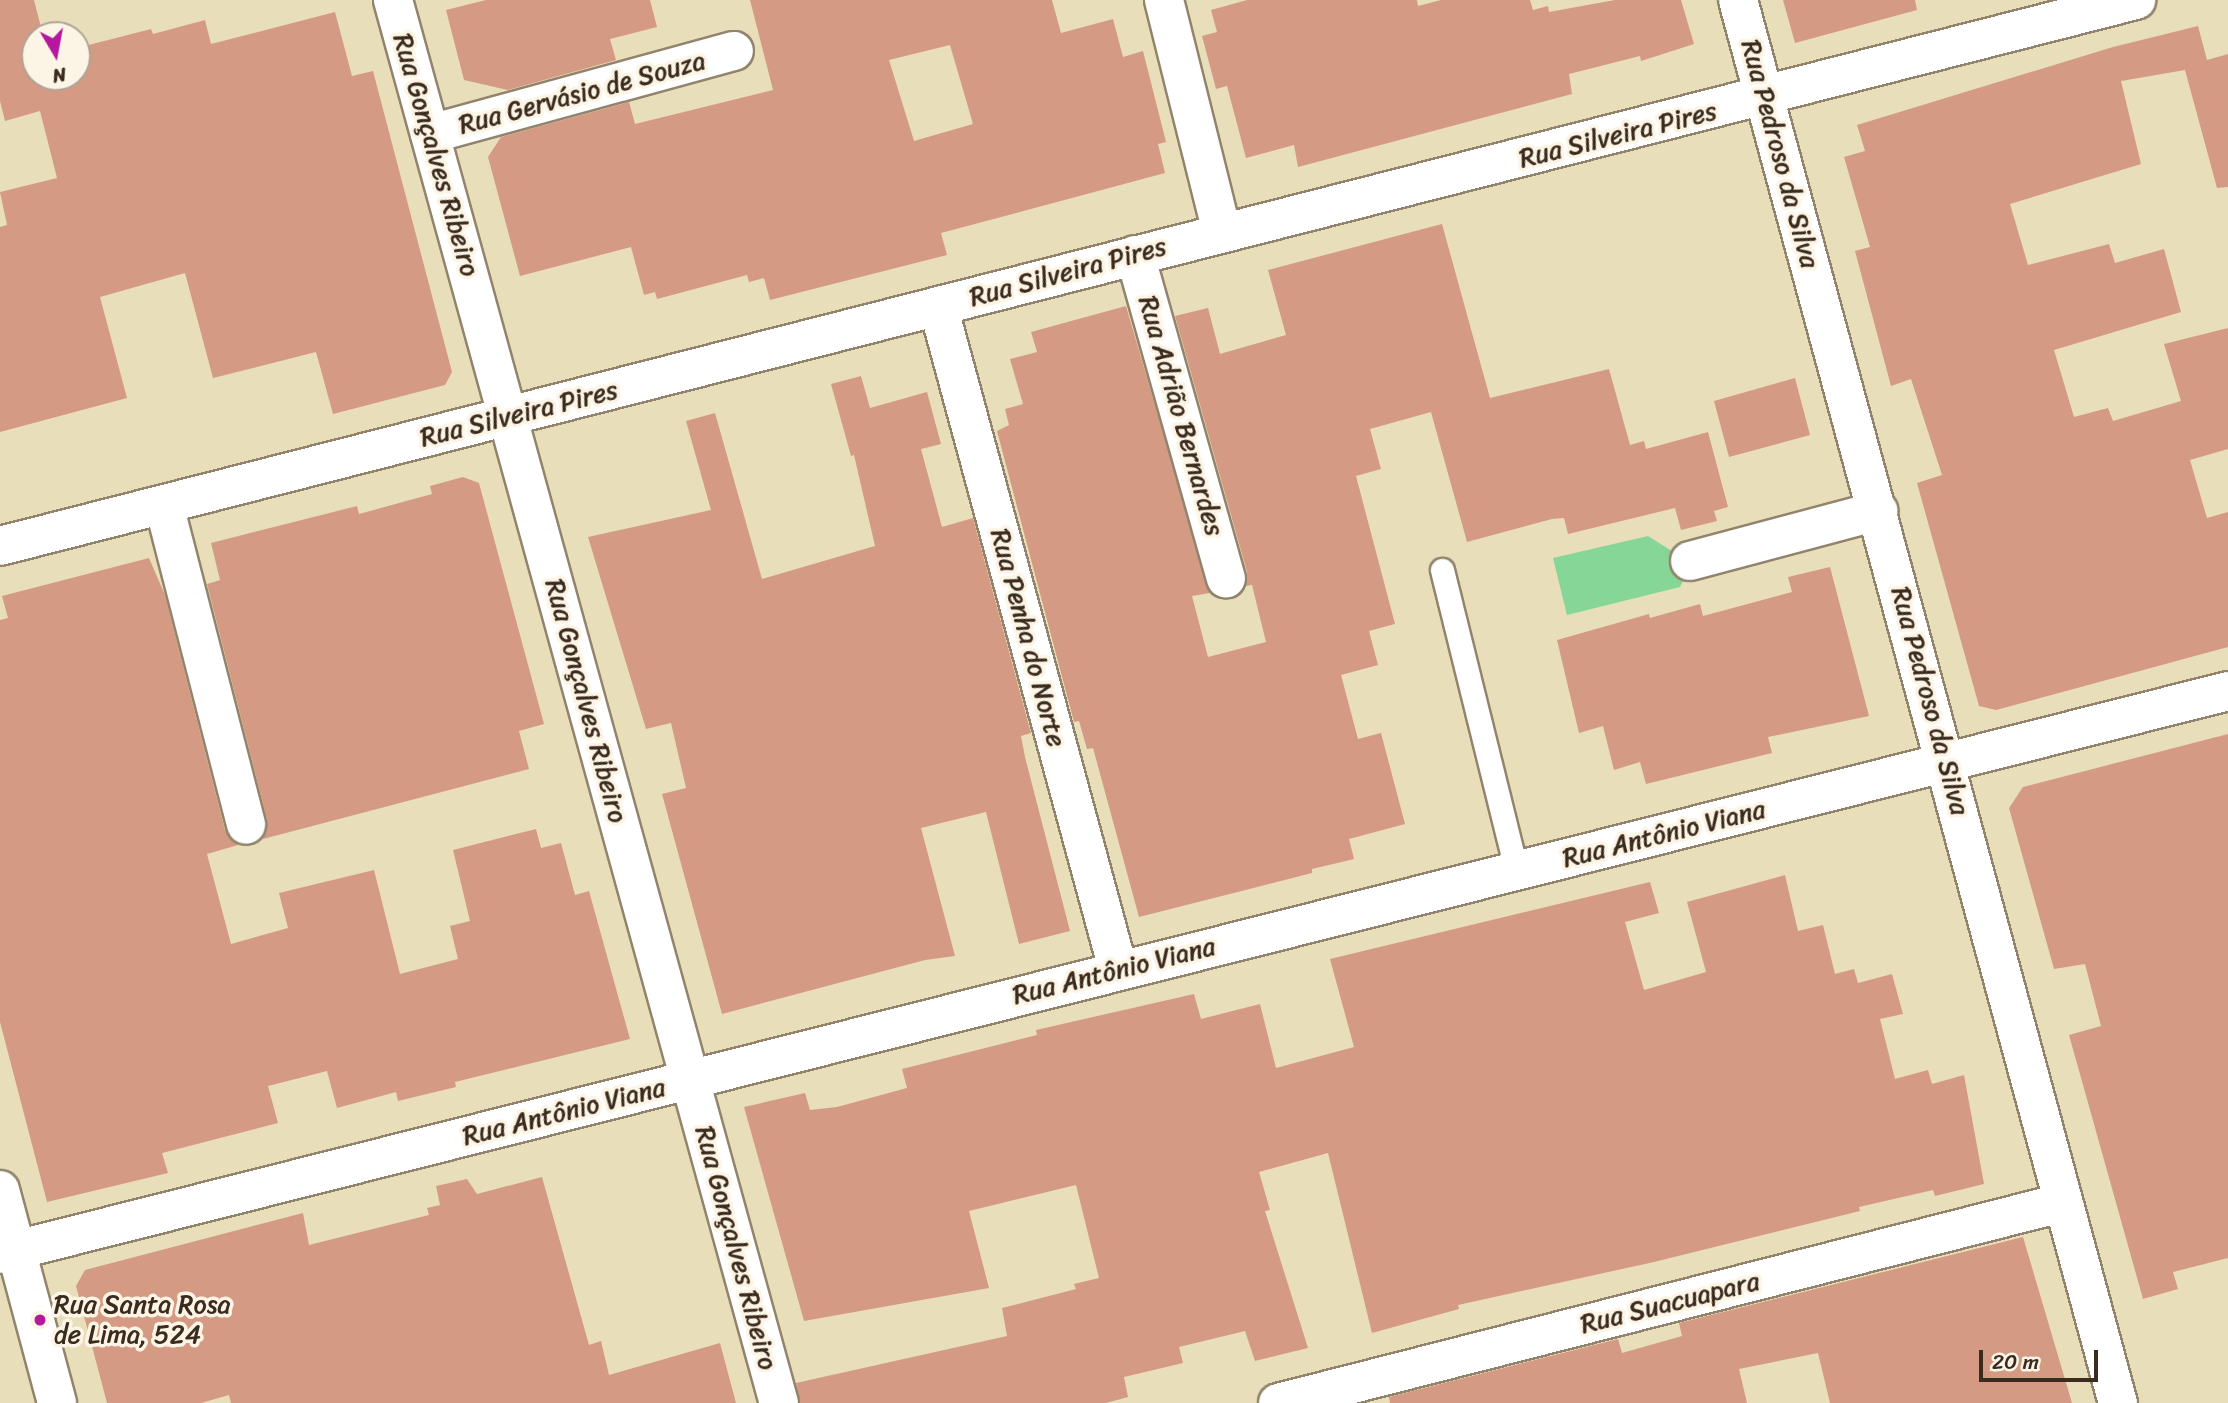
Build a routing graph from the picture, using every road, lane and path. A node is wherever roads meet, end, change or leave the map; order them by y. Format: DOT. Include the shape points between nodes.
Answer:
graph roads {
  1 [pos="393,0"];
  2 [pos="1164,0"];
  3 [pos="1738,0"];
  4 [pos="2136,0"];
  5 [pos="734,51"];
  6 [pos="1765,99"];
  7 [pos="430,134"];
  8 [pos="1222,232"];
  9 [pos="1135,254"];
  10 [pos="939,306"];
  11 [pos="508,417"];
  12 [pos="164,505"];
  13 [pos="1878,511"];
  14 [pos="0,546"];
  15 [pos="1690,561"];
  16 [pos="1442,570"];
  17 [pos="1226,578"];
  18 [pos="2228,691"];
  19 [pos="1948,763"];
  20 [pos="246,825"];
  21 [pos="1516,870"];
  22 [pos="1118,970"];
  23 [pos="690,1081"];
  24 [pos="0,1190"];
  25 [pos="2061,1203"];
  26 [pos="8,1252"];
  27 [pos="57,1403"];
  28 [pos="779,1403"];
  29 [pos="1278,1403"];
  30 [pos="2118,1403"];
  1 -- 7 [label="street, Rua Gonçalves Ribeiro"];
  2 -- 8 [label="street"];
  3 -- 6 [label="street, Rua Pedroso da Silva"];
  4 -- 6 [label="street, Rua Silveira Pires"];
  5 -- 7 [label="street, Rua Gervásio de Souza"];
  6 -- 8 [label="street, Rua Silveira Pires"];
  6 -- 13 [label="street, Rua Pedroso da Silva"];
  7 -- 11 [label="street, Rua Gonçalves Ribeiro"];
  8 -- 9 [label="street, Rua Silveira Pires"];
  9 -- 10 [label="street, Rua Silveira Pires"];
  9 -- 17 [label="street, Rua Adrião Bernardes"];
  10 -- 11 [label="street, Rua Silveira Pires"];
  10 -- 22 [label="street, Rua Penha do Norte"];
  11 -- 12 [label="street, Rua Silveira Pires"];
  11 -- 23 [label="street, Rua Gonçalves Ribeiro"];
  12 -- 14 [label="street, Rua Silveira Pires"];
  12 -- 20 [label="street"];
  13 -- 15 [label="street"];
  13 -- 19 [label="street, Rua Pedroso da Silva"];
  16 -- 21 [label="lane"];
  18 -- 19 [label="street, Rua Antônio Viana"];
  19 -- 21 [label="street, Rua Antônio Viana"];
  19 -- 25 [label="street, Rua Pedroso da Silva"];
  21 -- 22 [label="street, Rua Antônio Viana"];
  22 -- 23 [label="street, Rua Antônio Viana"];
  23 -- 26 [label="street, Rua Antônio Viana"];
  23 -- 28 [label="street, Rua Gonçalves Ribeiro"];
  24 -- 26 [label="street"];
  25 -- 29 [label="street, Rua Suacuapara"];
  25 -- 30 [label="street, Rua Pedroso da Silva"];
  26 -- 27 [label="street"];
}
